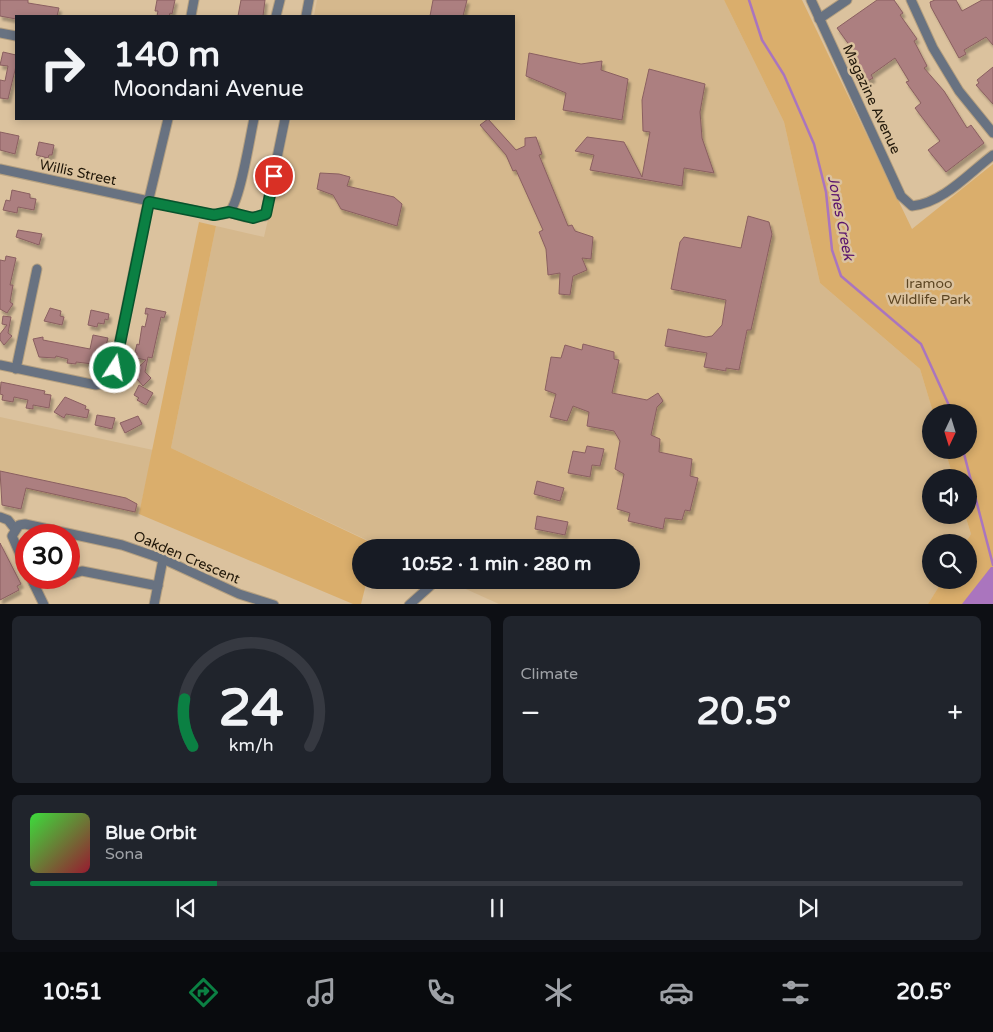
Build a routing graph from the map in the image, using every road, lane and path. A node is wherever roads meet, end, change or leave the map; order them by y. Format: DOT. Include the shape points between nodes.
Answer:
graph roads {
  1 [pos="194,0"];
  2 [pos="280,0"];
  3 [pos="309,0"];
  4 [pos="811,0"];
  5 [pos="847,0"];
  6 [pos="911,0"];
  7 [pos="191,15"];
  8 [pos="276,15"];
  9 [pos="306,15"];
  10 [pos="820,19"];
  11 [pos="0,33"];
  12 [pos="15,36"];
  13 [pos="168,120"];
  14 [pos="254,120"];
  15 [pos="285,120"];
  16 [pos="993,133"];
  17 [pos="993,155"];
  18 [pos="0,169"];
  19 [pos="149,202"];
  20 [pos="229,212"];
  21 [pos="36,269"];
  22 [pos="0,365"];
  23 [pos="16,369"];
  24 [pos="0,516"];
  25 [pos="15,529"];
  26 [pos="80,536"];
  27 [pos="15,544"];
  28 [pos="163,559"];
  29 [pos="80,572"];
  30 [pos="158,586"];
  31 [pos="37,589"];
  32 [pos="426,589"];
  33 [pos="44,604"];
  34 [pos="154,604"];
  35 [pos="274,604"];
  36 [pos="409,604"];
  1 -- 7 [label="street"];
  2 -- 8 [label="street"];
  3 -- 9 [label="street"];
  4 -- 10 [label="street, Magazine Avenue"];
  5 -- 10 [label="street"];
  6 -- 16 [label="street" via="933,48 959,91"];
  10 -- 17 [label="street, Magazine Avenue" via="901,196 912,206 926,205 939,198"];
  11 -- 12 [label="street"];
  13 -- 19 [label="street"];
  14 -- 20 [label="street" via="237,196"];
  15 -- 20 [label="street, Willis Street" via="265,216 245,217"];
  18 -- 19 [label="street, Willis Street"];
  19 -- 20 [label="street, Willis Street" via="214,215"];
  19 -- 23 [label="street" via="112,378 108,383 96,385"];
  21 -- 23 [label="street"];
  22 -- 23 [label="street"];
  24 -- 25 [label="street"];
  25 -- 27 [label="street" via="12,536"];
  26 -- 28 [label="street, Oakden Crescent"];
  28 -- 30 [label="street"];
  28 -- 35 [label="street, Oakden Crescent" via="239,594"];
  29 -- 30 [label="street"];
  30 -- 34 [label="street"];
  31 -- 33 [label="street"];
  32 -- 36 [label="street"];
}
